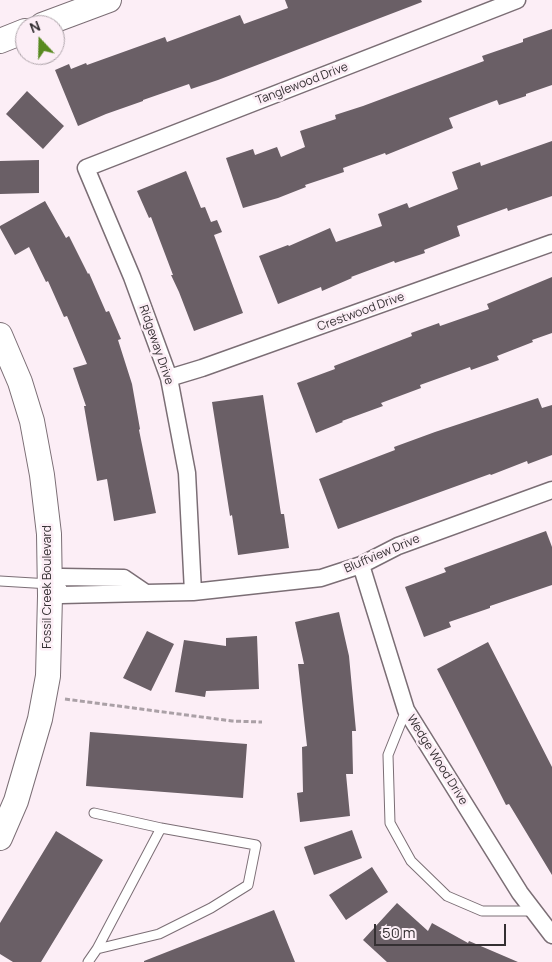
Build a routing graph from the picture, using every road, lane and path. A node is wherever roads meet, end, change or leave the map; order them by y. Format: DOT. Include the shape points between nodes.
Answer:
graph roads {
  1 [pos="109,0"];
  2 [pos="517,0"];
  3 [pos="65,16"];
  4 [pos="15,35"];
  5 [pos="0,41"];
  6 [pos="86,168"];
  7 [pos="552,243"];
  8 [pos="0,335"];
  9 [pos="169,378"];
  10 [pos="552,490"];
  11 [pos="361,565"];
  12 [pos="0,581"];
  13 [pos="53,584"];
  14 [pos="193,592"];
  15 [pos="44,696"];
  16 [pos="406,710"];
  17 [pos="262,722"];
  18 [pos="94,814"];
  19 [pos="161,828"];
  20 [pos="0,838"];
  21 [pos="533,911"];
  22 [pos="552,936"];
  23 [pos="97,949"];
  24 [pos="88,962"];
  1 -- 3 [label="main road"];
  2 -- 6 [label="street, Tanglewood Drive"];
  4 -- 5 [label="main road"];
  6 -- 9 [label="street, Ridgeway Drive" via="132,277"];
  7 -- 9 [label="street, Crestwood Drive"];
  8 -- 13 [label="main road, Fossil Creek Boulevard" via="32,421 50,534"];
  9 -- 14 [label="street, Ridgeway Drive" via="187,473"];
  10 -- 11 [label="street, Bluffview Drive" via="398,546"];
  11 -- 14 [label="street, Bluffview Drive" via="321,578"];
  11 -- 16 [label="street, Wedge Wood Drive"];
  12 -- 13 [label="lane"];
  13 -- 14 [label="street, Bluffview Drive" via="61,595"];
  13 -- 15 [label="main road, Fossil Creek Boulevard"];
  15 -- 17 [label="path" via="232,721"];
  15 -- 20 [label="main road, Fossil Creek Boulevard" via="16,801"];
  16 -- 21 [label="street, Wedge Wood Drive"];
  16 -- 21 [label="lane" via="388,755 390,823 411,861 447,896 482,911"];
  18 -- 19 [label="lane"];
  19 -- 23 [label="lane"];
  19 -- 23 [label="lane" via="256,846 248,885 159,934"];
  21 -- 22 [label="street, Wedge Wood Drive"];
  23 -- 24 [label="lane"];
}
